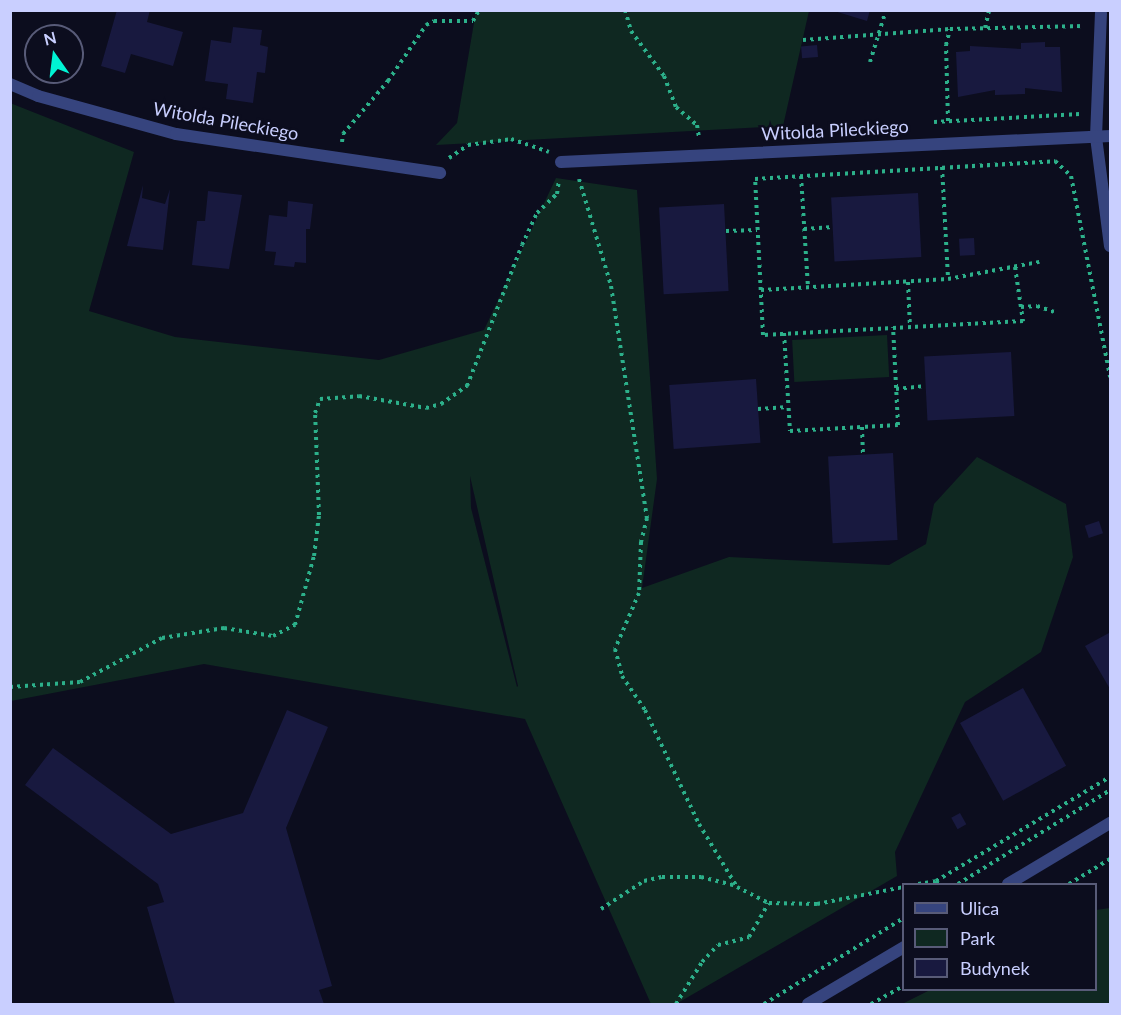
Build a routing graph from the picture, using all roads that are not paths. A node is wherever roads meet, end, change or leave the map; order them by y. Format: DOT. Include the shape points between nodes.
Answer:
graph roads {
  1 [pos="1100,19"];
  2 [pos="10,84"];
  3 [pos="1110,136"];
  4 [pos="1096,137"];
  5 [pos="561,162"];
  6 [pos="440,172"];
  7 [pos="1110,246"];
  8 [pos="1110,823"];
  9 [pos="1011,883"];
  10 [pos="902,948"];
  11 [pos="808,1005"];
  1 -- 4 [label="street"];
  2 -- 6 [label="street, Witolda Pileckiego" via="38,96 176,134"];
  3 -- 4 [label="street, Witolda Pileckiego"];
  4 -- 5 [label="street, Witolda Pileckiego"];
  4 -- 7 [label="street"];
  8 -- 9 [label="street"];
  10 -- 11 [label="street"];
}
